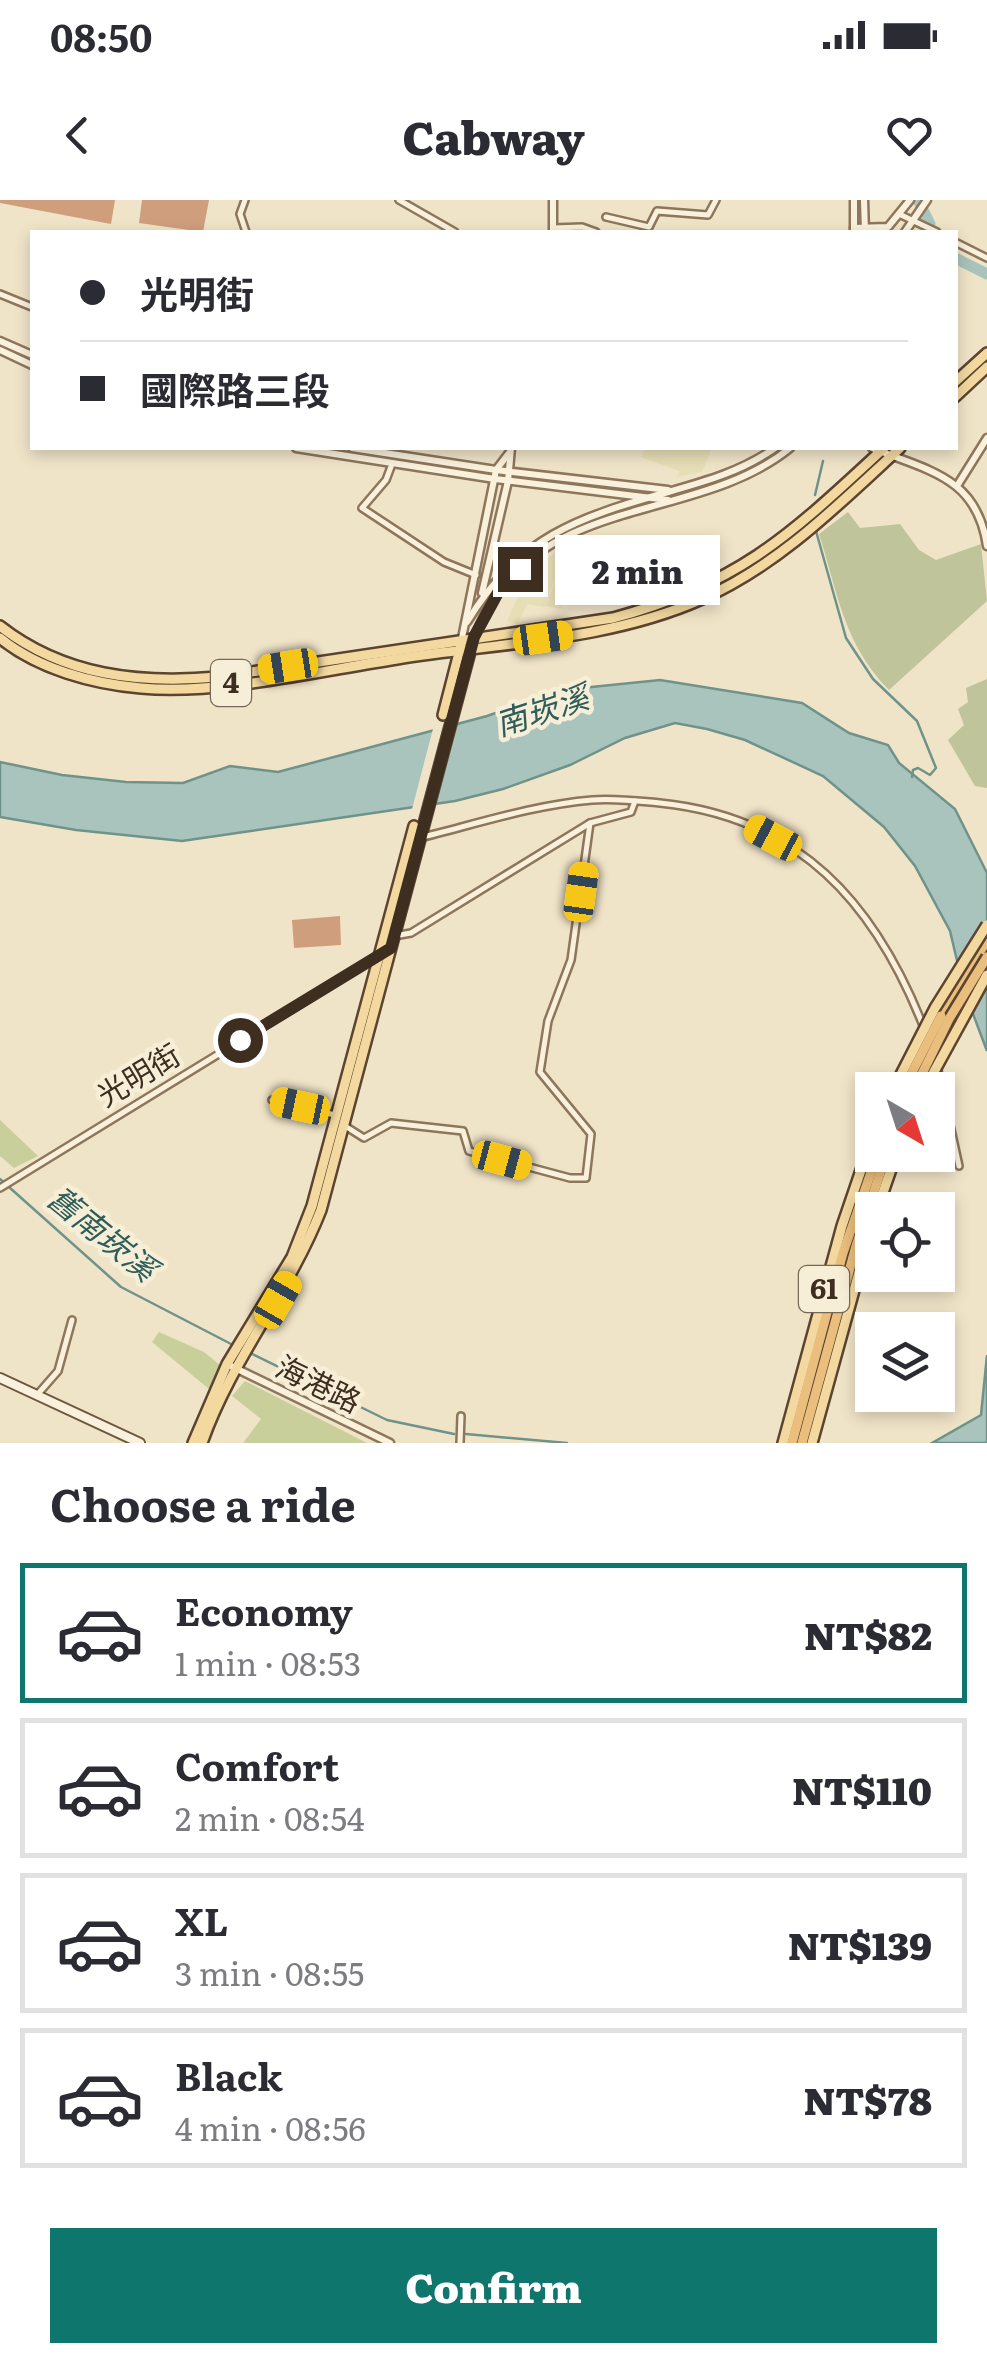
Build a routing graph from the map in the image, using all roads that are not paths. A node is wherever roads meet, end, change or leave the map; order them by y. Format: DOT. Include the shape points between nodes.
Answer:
graph roads {
  1 [pos="244,200"];
  2 [pos="400,200"];
  3 [pos="553,200"];
  4 [pos="716,200"];
  5 [pos="854,200"];
  6 [pos="864,200"];
  7 [pos="909,200"];
  8 [pos="927,200"];
  9 [pos="899,214"];
  10 [pos="914,216"];
  11 [pos="606,217"];
  12 [pos="245,230"];
  13 [pos="452,230"];
  14 [pos="553,230"];
  15 [pos="591,230"];
  16 [pos="854,230"];
  17 [pos="864,230"];
  18 [pos="904,230"];
  19 [pos="933,230"];
  20 [pos="958,244"];
  21 [pos="987,258"];
  22 [pos="0,294"];
  23 [pos="30,306"];
  24 [pos="0,340"];
  25 [pos="0,350"];
  26 [pos="987,353"];
  27 [pos="30,354"];
  28 [pos="30,364"];
  29 [pos="987,368"];
  30 [pos="958,379"];
  31 [pos="958,394"];
  32 [pos="987,438"];
  33 [pos="308,450"];
  34 [pos="366,450"];
  35 [pos="395,450"];
  36 [pos="510,450"];
  37 [pos="771,450"];
  38 [pos="787,450"];
  39 [pos="882,450"];
  40 [pos="400,455"];
  41 [pos="392,464"];
  42 [pos="496,470"];
  43 [pos="510,472"];
  44 [pos="494,480"];
  45 [pos="508,481"];
  46 [pos="957,486"];
  47 [pos="674,490"];
  48 [pos="647,498"];
  49 [pos="674,500"];
  50 [pos="987,546"];
  51 [pos="476,575"];
  52 [pos="481,600"];
  53 [pos="466,622"];
  54 [pos="0,626"];
  55 [pos="0,638"];
  56 [pos="467,643"];
  57 [pos="634,801"];
  58 [pos="590,822"];
  59 [pos="418,825"];
  60 [pos="419,838"];
  61 [pos="987,924"];
  62 [pos="394,936"];
  63 [pos="987,940"];
  64 [pos="391,948"];
  65 [pos="378,956"];
  66 [pos="987,957"];
  67 [pos="987,975"];
  68 [pos="902,1072"];
  69 [pos="912,1072"];
  70 [pos="923,1072"];
  71 [pos="934,1072"];
  72 [pos="272,1100"];
  73 [pos="338,1115"];
  74 [pos="345,1126"];
  75 [pos="959,1166"];
  76 [pos="861,1172"];
  77 [pos="871,1172"];
  78 [pos="880,1172"];
  79 [pos="0,1188"];
  80 [pos="855,1287"];
  81 [pos="72,1320"];
  82 [pos="253,1333"];
  83 [pos="234,1364"];
  84 [pos="2,1382"];
  85 [pos="37,1395"];
  86 [pos="461,1416"];
  87 [pos="140,1443"];
  88 [pos="192,1443"];
  89 [pos="202,1443"];
  90 [pos="390,1443"];
  91 [pos="460,1443"];
  92 [pos="782,1443"];
  93 [pos="792,1443"];
  94 [pos="802,1443"];
  95 [pos="812,1443"];
  1 -- 12 [label="street"];
  2 -- 13 [label="street"];
  3 -- 14 [label="street"];
  4 -- 11 [label="street" via="708,215 657,212 649,228"];
  5 -- 16 [label="street"];
  6 -- 17 [label="street"];
  7 -- 9 [label="street"];
  8 -- 10 [label="street"];
  9 -- 10 [label="street"];
  9 -- 17 [label="street" via="888,227"];
  10 -- 18 [label="street"];
  10 -- 19 [label="street"];
  14 -- 15 [label="street"];
  16 -- 17 [label="street"];
  20 -- 21 [label="street"];
  22 -- 23 [label="street"];
  24 -- 27 [label="street"];
  25 -- 28 [label="street"];
  26 -- 30 [label="main road"];
  29 -- 31 [label="main road"];
  32 -- 46 [label="street"];
  33 -- 41 [label="street"];
  34 -- 40 [label="street"];
  35 -- 40 [label="street"];
  36 -- 42 [label="street"];
  36 -- 43 [label="street"];
  37 -- 47 [label="street" via="725,476"];
  38 -- 49 [label="street" via="739,480"];
  39 -- 46 [label="street"];
  39 -- 56 [label="main road, 4" via="778,554 702,599 628,623"];
  40 -- 42 [label="street"];
  41 -- 44 [label="street"];
  41 -- 51 [label="street" via="362,508 444,562"];
  42 -- 43 [label="street"];
  42 -- 44 [label="street"];
  43 -- 45 [label="street"];
  43 -- 47 [label="street"];
  44 -- 45 [label="street"];
  44 -- 51 [label="street"];
  45 -- 48 [label="street"];
  45 -- 52 [label="street"];
  46 -- 50 [label="street" via="977,506"];
  47 -- 48 [label="street"];
  48 -- 49 [label="street"];
  48 -- 52 [label="street" via="548,534"];
  49 -- 56 [label="street" via="594,524 539,555 500,589"];
  51 -- 53 [label="street"];
  52 -- 53 [label="street"];
  52 -- 56 [label="street"];
  53 -- 56 [label="street"];
  54 -- 56 [label="main road, 4" via="83,669 167,682"];
  55 -- 56 [label="main road, 4" via="88,679 167,689"];
  56 -- 59 [label="main road"];
  57 -- 58 [label="street" via="630,812"];
  57 -- 60 [label="street" via="550,806"];
  57 -- 75 [label="street" via="726,814 807,858 852,899 917,1009 947,1100"];
  58 -- 62 [label="street" via="411,933"];
  58 -- 74 [label="street" via="571,960 548,1021 540,1072 591,1134 586,1178 468,1151 463,1132 391,1123 364,1138"];
  59 -- 60 [label="main road"];
  59 -- 65 [label="main road"];
  60 -- 62 [label="main road"];
  61 -- 68 [label="main road, bridge"];
  62 -- 64 [label="main road"];
  63 -- 69 [label="highway, bridge"];
  64 -- 65 [label="street, 光明街"];
  64 -- 74 [label="main road"];
  65 -- 73 [label="main road"];
  65 -- 79 [label="street, 光明街"];
  66 -- 70 [label="highway, bridge"];
  67 -- 71 [label="main road, bridge"];
  72 -- 73 [label="street"];
  73 -- 82 [label="main road" via="292,1257"];
  74 -- 82 [label="main road" via="312,1232"];
  76 -- 92 [label="main road, 61"];
  77 -- 93 [label="highway, 61"];
  78 -- 94 [label="highway, 61"];
  80 -- 95 [label="main road, 61"];
  81 -- 85 [label="street" via="58,1371"];
  82 -- 83 [label="main road"];
  83 -- 88 [label="main road"];
  83 -- 89 [label="main road"];
  83 -- 90 [label="street, 海港路"];
  84 -- 85 [label="main road"];
  85 -- 87 [label="main road"];
  86 -- 91 [label="street"];
}
